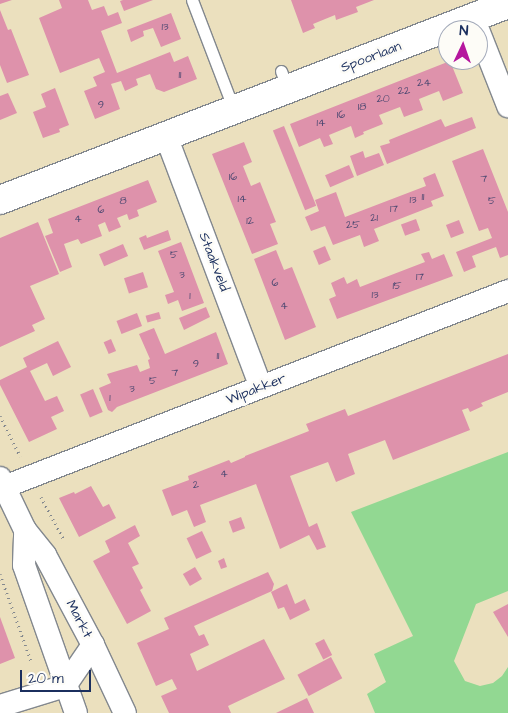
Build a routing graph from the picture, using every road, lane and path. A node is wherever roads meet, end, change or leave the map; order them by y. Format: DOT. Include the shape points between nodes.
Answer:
graph roads {
  1 [pos="192,0"];
  2 [pos="508,4"];
  3 [pos="473,17"];
  4 [pos="508,106"];
  5 [pos="234,110"];
  6 [pos="166,136"];
  7 [pos="0,200"];
  8 [pos="508,291"];
  9 [pos="261,387"];
  10 [pos="2,483"];
  11 [pos="25,530"];
  12 [pos="0,574"];
  13 [pos="93,645"];
  14 [pos="66,686"];
  15 [pos="42,692"];
  16 [pos="0,706"];
  17 [pos="76,713"];
  18 [pos="125,713"];
  1 -- 5 [label="lane"];
  2 -- 3 [label="street, Spoorlaan"];
  3 -- 4 [label="street"];
  3 -- 5 [label="street, Spoorlaan" via="285,80"];
  5 -- 6 [label="street, Spoorlaan"];
  6 -- 7 [label="street, Spoorlaan"];
  6 -- 9 [label="street, Staakveld"];
  8 -- 9 [label="street, Wipakker"];
  9 -- 10 [label="street, Wipakker"];
  10 -- 11 [label="street, Markt"];
  11 -- 13 [label="street, Markt" via="45,555"];
  11 -- 14 [label="street, Markt" via="24,566"];
  12 -- 15 [label="path"];
  13 -- 14 [label="street"];
  13 -- 18 [label="street, Markt"];
  14 -- 15 [label="street"];
  14 -- 17 [label="street, Markt"];
  15 -- 16 [label="street"];
}
